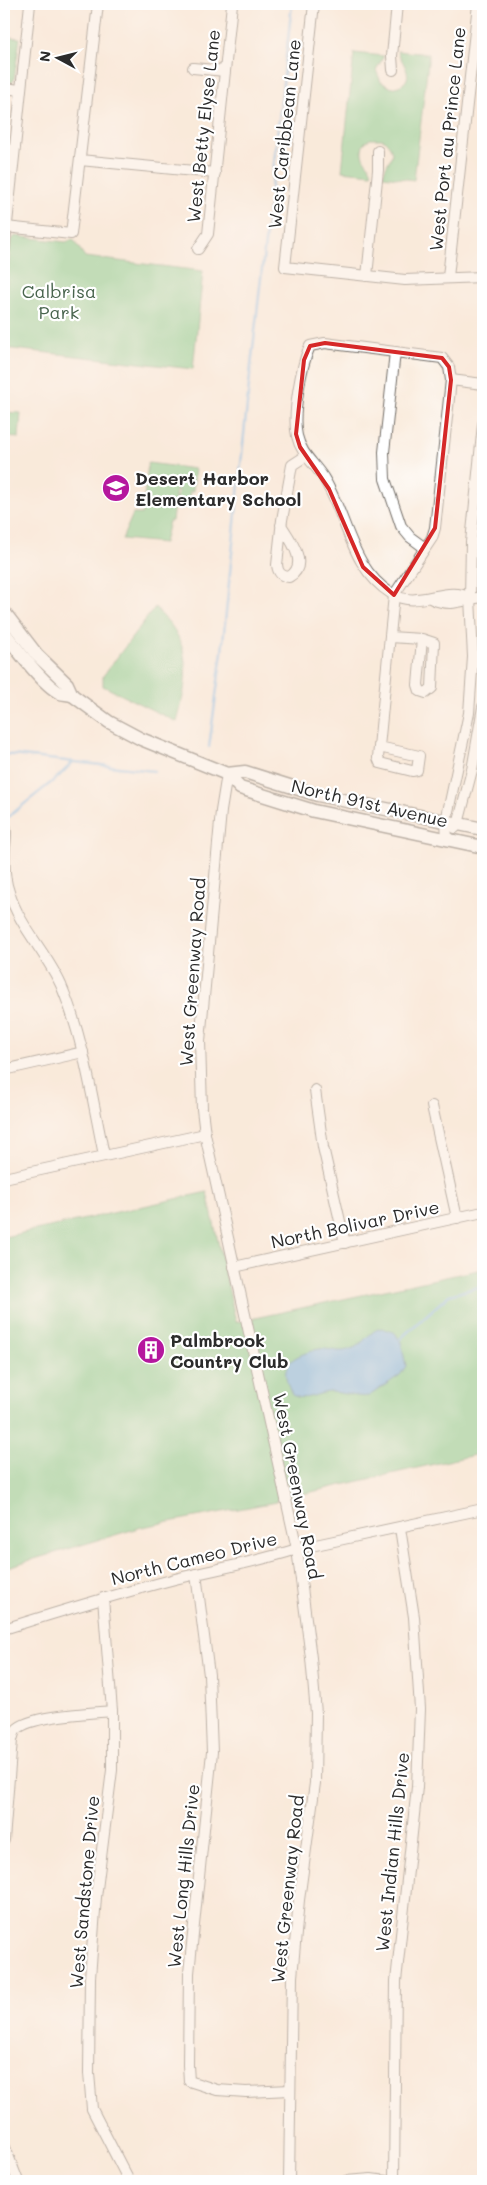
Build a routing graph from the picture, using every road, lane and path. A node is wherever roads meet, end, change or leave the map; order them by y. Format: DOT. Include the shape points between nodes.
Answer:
graph roads {
  1 [pos="30,4"];
  2 [pos="98,4"];
  3 [pos="232,4"];
  4 [pos="314,4"];
  5 [pos="397,4"];
  6 [pos="478,4"];
  7 [pos="193,68"];
  8 [pos="393,70"];
  9 [pos="225,71"];
  10 [pos="4,88"];
  11 [pos="20,90"];
  12 [pos="378,151"];
  13 [pos="80,160"];
  14 [pos="215,174"];
  15 [pos="6,227"];
  16 [pos="198,249"];
  17 [pos="4,252"];
  18 [pos="367,276"];
  19 [pos="448,277"];
  20 [pos="483,277"];
  21 [pos="395,352"];
  22 [pos="451,380"];
  23 [pos="483,384"];
  24 [pos="483,424"];
  25 [pos="306,456"];
  26 [pos="281,525"];
  27 [pos="425,548"];
  28 [pos="394,594"];
  29 [pos="483,597"];
  30 [pos="470,598"];
  31 [pos="4,612"];
  32 [pos="9,633"];
  33 [pos="390,637"];
  34 [pos="422,639"];
  35 [pos="483,707"];
  36 [pos="469,713"];
  37 [pos="483,714"];
  38 [pos="379,747"];
  39 [pos="227,774"];
  40 [pos="4,820"];
  41 [pos="452,822"];
  42 [pos="483,829"];
  43 [pos="446,839"];
  44 [pos="483,847"];
  45 [pos="83,1052"];
  46 [pos="4,1070"];
  47 [pos="316,1090"];
  48 [pos="432,1106"];
  49 [pos="205,1134"];
  50 [pos="104,1155"];
  51 [pos="4,1178"];
  52 [pos="483,1212"];
  53 [pos="457,1218"];
  54 [pos="345,1243"];
  55 [pos="234,1267"];
  56 [pos="483,1509"];
  57 [pos="400,1528"];
  58 [pos="297,1549"];
  59 [pos="196,1574"];
  60 [pos="103,1598"];
  61 [pos="4,1629"];
  62 [pos="112,1711"];
  63 [pos="4,1840"];
  64 [pos="290,2090"];
  65 [pos="4,2145"];
  66 [pos="18,2181"];
  67 [pos="129,2181"];
  68 [pos="289,2181"];
  69 [pos="346,2181"];
  70 [pos="386,2181"];
  71 [pos="394,2181"];
  1 -- 11 [label="street"];
  2 -- 13 [label="street"];
  3 -- 9 [label="street, West Betty Elyse Lane"];
  4 -- 18 [label="street, West Caribbean Lane" via="285,267"];
  5 -- 8 [label="street"];
  6 -- 19 [label="street, West Port au Prince Lane"];
  7 -- 9 [label="street"];
  9 -- 14 [label="street, West Betty Elyse Lane"];
  10 -- 11 [label="street"];
  11 -- 15 [label="street"];
  12 -- 18 [label="street"];
  13 -- 14 [label="street"];
  13 -- 15 [label="street" via="70,234"];
  14 -- 16 [label="street, West Betty Elyse Lane" via="208,234"];
  15 -- 17 [label="street"];
  18 -- 19 [label="street" via="404,280"];
  19 -- 20 [label="street"];
  21 -- 22 [label="street" via="442,358 449,367"];
  21 -- 25 [label="street" via="325,343 310,346 304,360 296,420 300,448"];
  21 -- 27 [label="street" via="384,452 385,479 401,526"];
  22 -- 23 [label="street"];
  22 -- 27 [label="street" via="435,528"];
  24 -- 30 [label="street" via="471,542"];
  25 -- 26 [label="street" via="292,465"];
  25 -- 28 [label="street" via="323,477 363,567"];
  27 -- 28 [label="street"];
  28 -- 30 [label="street" via="442,603 463,603"];
  28 -- 33 [label="street"];
  29 -- 30 [label="street"];
  30 -- 36 [label="street" via="473,657"];
  31 -- 32 [label="main road, North 91st Avenue"];
  32 -- 39 [label="main road, North 91st Avenue" via="27,662 60,693 72,695 122,730"];
  33 -- 34 [label="street"];
  33 -- 38 [label="street"];
  35 -- 37 [label="street"];
  36 -- 37 [label="street"];
  36 -- 41 [label="street"];
  37 -- 41 [label="street"];
  38 -- 38 [label="street" via="419,756 417,770 380,763"];
  39 -- 41 [label="main road, North 91st Avenue" via="245,772 318,795"];
  39 -- 43 [label="main road, North 91st Avenue" via="240,788 314,811"];
  39 -- 49 [label="street, West Greenway Road" via="200,1041"];
  40 -- 45 [label="street" via="8,891 22,921 55,972 74,1018"];
  41 -- 42 [label="main road, North 91st Avenue"];
  41 -- 43 [label="street"];
  43 -- 44 [label="main road, North 91st Avenue"];
  45 -- 46 [label="street"];
  45 -- 50 [label="street"];
  47 -- 54 [label="street" via="323,1146"];
  48 -- 53 [label="street"];
  49 -- 50 [label="street"];
  49 -- 55 [label="street, West Greenway Road"];
  50 -- 51 [label="street"];
  52 -- 53 [label="street, North Bolivar Drive"];
  53 -- 54 [label="street, North Bolivar Drive"];
  54 -- 55 [label="street, North Bolivar Drive"];
  55 -- 58 [label="street, West Greenway Road"];
  56 -- 57 [label="street, North Cameo Drive"];
  57 -- 58 [label="street, North Cameo Drive"];
  57 -- 71 [label="street, West Indian Hills Drive" via="414,1617 420,1709 418,1786 396,1981"];
  58 -- 59 [label="street, North Cameo Drive"];
  58 -- 64 [label="street, West Greenway Road" via="316,1713 315,1783 292,1977"];
  59 -- 60 [label="street, North Cameo Drive"];
  59 -- 64 [label="street, West Long Hills Drive" via="209,1676 212,1752 189,1973 190,2081 217,2090"];
  60 -- 61 [label="street, North Cameo Drive"];
  60 -- 62 [label="street, West Sandstone Drive"];
  62 -- 63 [label="street" via="62,1715 22,1725 15,1731"];
  62 -- 67 [label="street, West Sandstone Drive" via="112,1770 90,1978 89,2073 92,2109"];
  64 -- 68 [label="street, West Greenway Road"];
  65 -- 66 [label="street"];
  69 -- 70 [label="street"];
}
